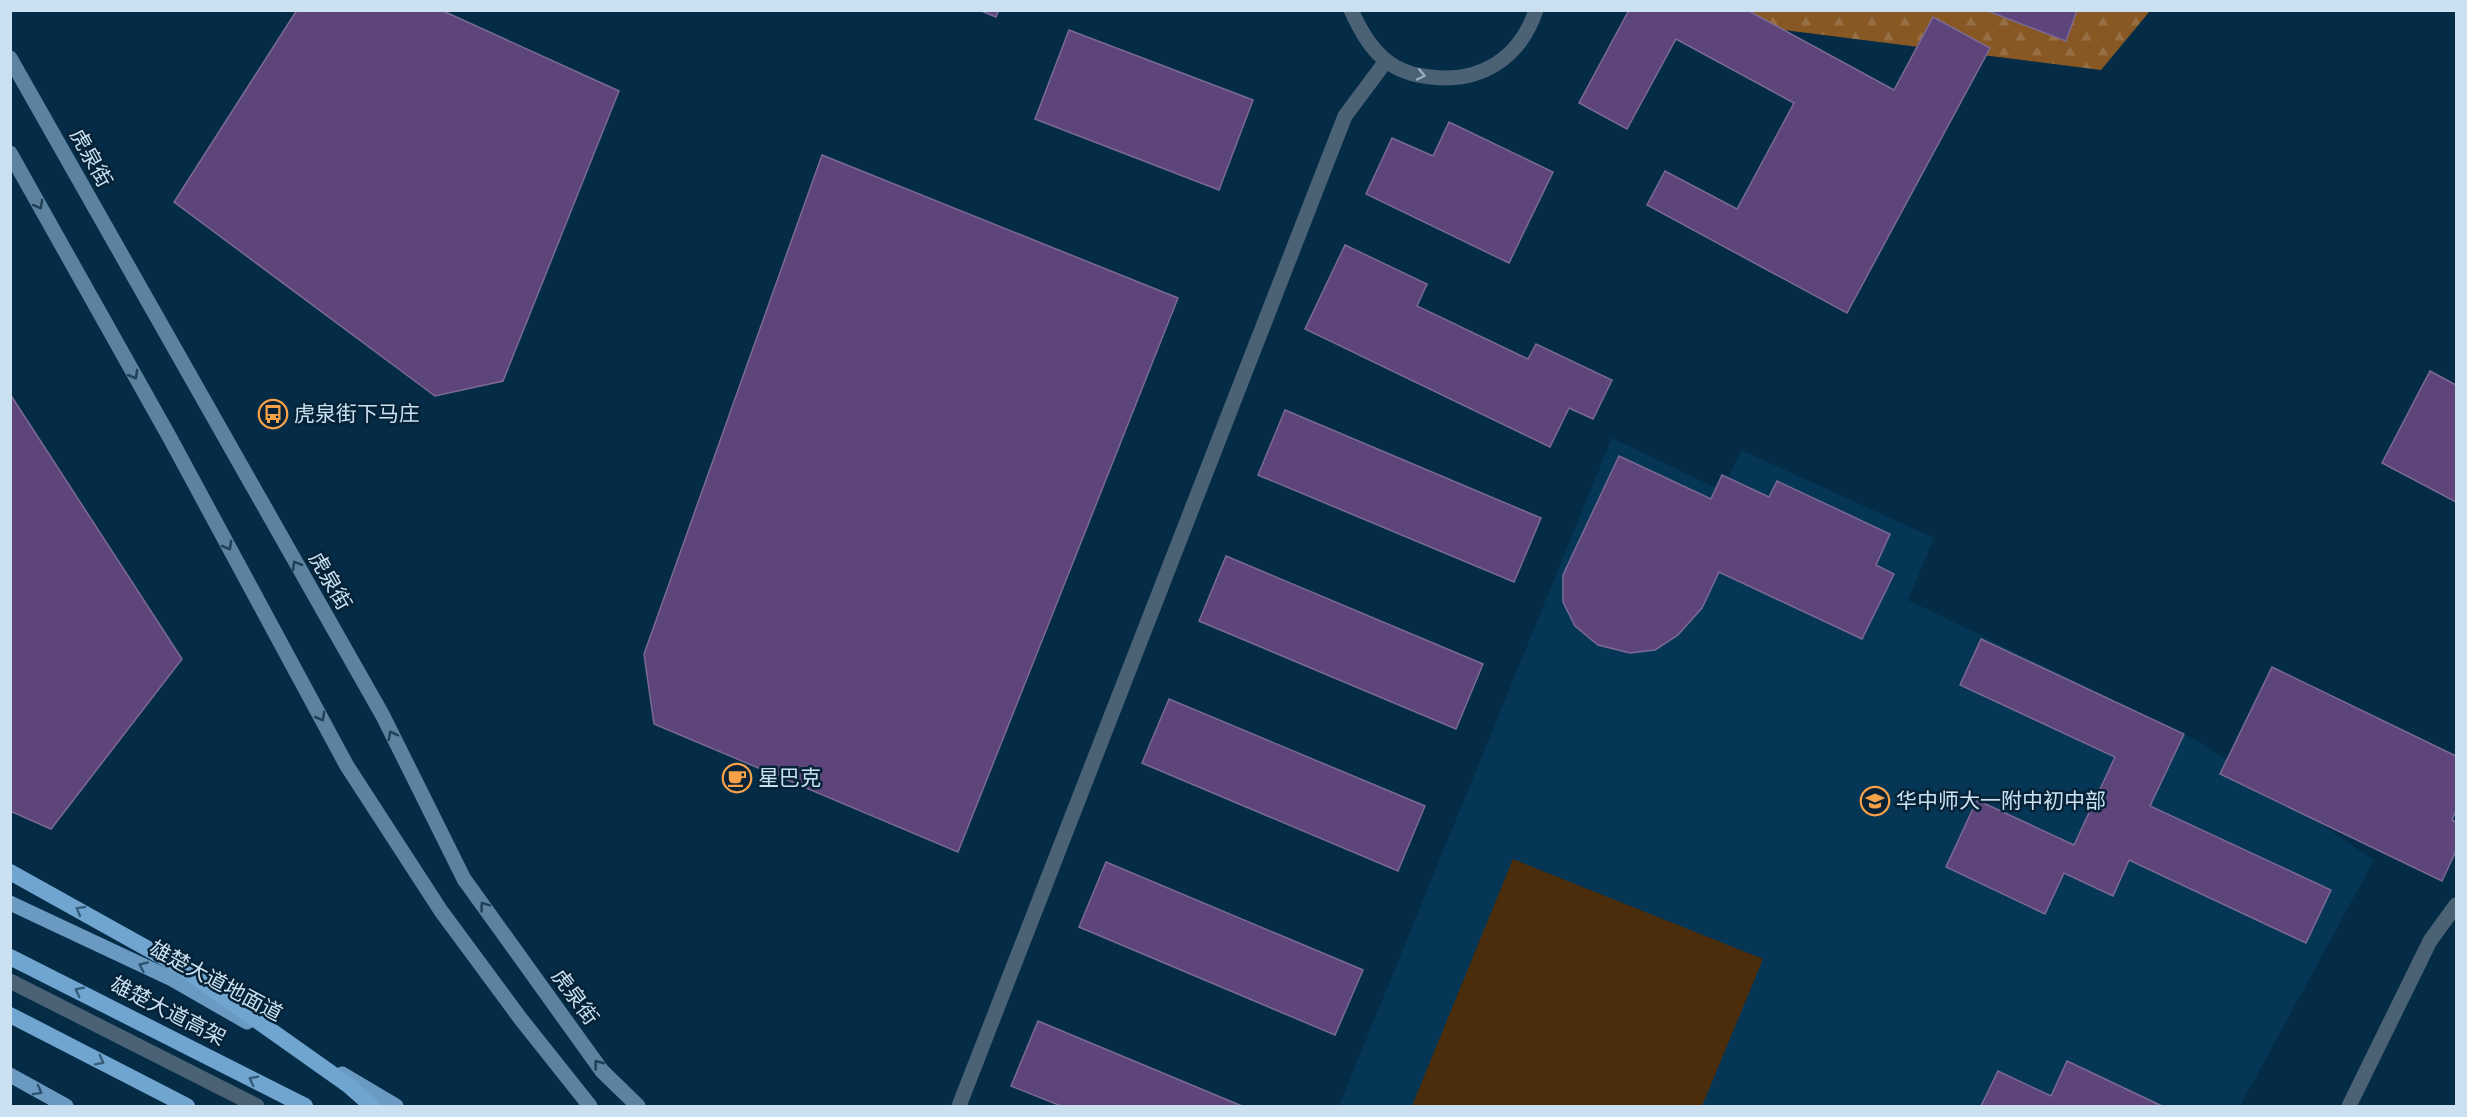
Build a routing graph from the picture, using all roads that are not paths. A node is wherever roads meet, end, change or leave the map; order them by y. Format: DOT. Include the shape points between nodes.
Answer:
graph roads {
  1 [pos="1351,10"];
  2 [pos="1536,10"];
  3 [pos="10,58"];
  4 [pos="1386,60"];
  5 [pos="10,153"];
  6 [pos="10,872"];
  7 [pos="10,903"];
  8 [pos="2457,905"];
  9 [pos="10,957"];
  10 [pos="10,981"];
  11 [pos="10,1015"];
  12 [pos="10,1075"];
  13 [pos="66,1107"];
  14 [pos="187,1107"];
  15 [pos="257,1107"];
  16 [pos="305,1107"];
  17 [pos="372,1107"];
  18 [pos="396,1107"];
  19 [pos="590,1107"];
  20 [pos="638,1107"];
  21 [pos="959,1107"];
  22 [pos="2349,1107"];
  1 -- 4 [label="street" via="1364,38"];
  4 -- 2 [label="street, one-way" via="1415,76 1448,80 1481,73 1509,56 1530,30"];
  20 -- 3 [label="main road, 虎泉街, one-way" via="602,1071 464,879 382,716"];
  4 -- 21 [label="street" via="1345,116"];
  5 -- 19 [label="main road, one-way" via="347,766 441,911"];
  17 -- 6 [label="highway, one-way" via="348,1085 183,969"];
  18 -- 7 [label="main road, 雄楚大道地面道, one-way" via="172,979"];
  8 -- 22 [label="street" via="2430,941"];
  16 -- 9 [label="highway, 雄楚大道高架, one-way"];
  10 -- 15 [label="street"];
  11 -- 14 [label="highway, one-way"];
  12 -- 13 [label="main road, one-way"];
}
